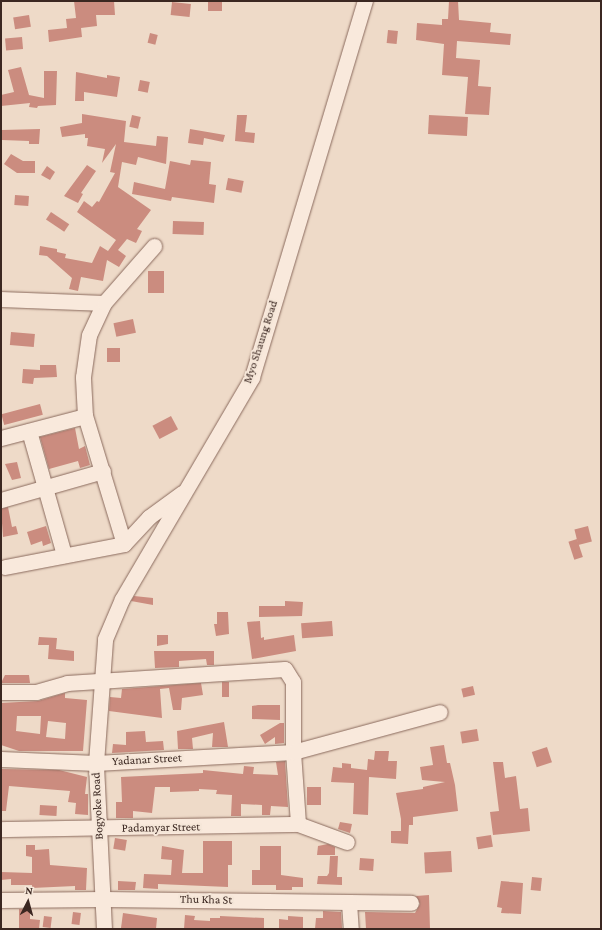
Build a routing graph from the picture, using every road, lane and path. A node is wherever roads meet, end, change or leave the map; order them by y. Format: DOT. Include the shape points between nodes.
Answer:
graph roads {
  1 [pos="365,1"];
  2 [pos="154,246"];
  3 [pos="1,299"];
  4 [pos="104,304"];
  5 [pos="85,416"];
  6 [pos="28,430"];
  7 [pos="1,438"];
  8 [pos="103,471"];
  9 [pos="43,488"];
  10 [pos="189,488"];
  11 [pos="1,500"];
  12 [pos="124,544"];
  13 [pos="64,555"];
  14 [pos="5,567"];
  15 [pos="102,682"];
  16 [pos="1,692"];
  17 [pos="440,712"];
  18 [pos="293,752"];
  19 [pos="1,759"];
  20 [pos="96,763"];
  21 [pos="298,824"];
  22 [pos="1,829"];
  23 [pos="100,829"];
  24 [pos="347,842"];
  25 [pos="103,899"];
  26 [pos="1,900"];
  27 [pos="349,902"];
  28 [pos="410,903"];
  29 [pos="104,929"];
  30 [pos="351,929"];
  1 -- 10 [label="street, Myo Shaung Road" via="252,377"];
  2 -- 4 [label="street"];
  3 -- 4 [label="street"];
  4 -- 5 [label="street" via="89,335 83,377"];
  5 -- 6 [label="street"];
  5 -- 8 [label="street"];
  6 -- 7 [label="street"];
  6 -- 9 [label="street"];
  8 -- 9 [label="street"];
  8 -- 12 [label="street"];
  9 -- 11 [label="street"];
  9 -- 13 [label="street"];
  10 -- 12 [label="street" via="149,517"];
  10 -- 15 [label="street, Myo Shaung Road" via="122,600 105,639"];
  12 -- 13 [label="street"];
  13 -- 14 [label="street"];
  15 -- 16 [label="street" via="67,683 36,692"];
  15 -- 18 [label="street" via="285,669 293,682"];
  15 -- 20 [label="street, Bogyoke Road"];
  17 -- 18 [label="street, Yadanar Street"];
  18 -- 20 [label="street, Yadanar Street"];
  18 -- 21 [label="street"];
  19 -- 20 [label="street, Yadanar Street"];
  20 -- 23 [label="street, Bogyoke Road"];
  21 -- 23 [label="street, Padamyar Street"];
  21 -- 24 [label="street"];
  22 -- 23 [label="street, Padamyar Street"];
  23 -- 25 [label="street, Bogyoke Road"];
  25 -- 26 [label="street, Thu Kha St"];
  25 -- 27 [label="street, Thu Kha St"];
  25 -- 29 [label="street, Bogyoke Road"];
  27 -- 28 [label="street, Thu Kha St"];
  27 -- 30 [label="street"];
}
